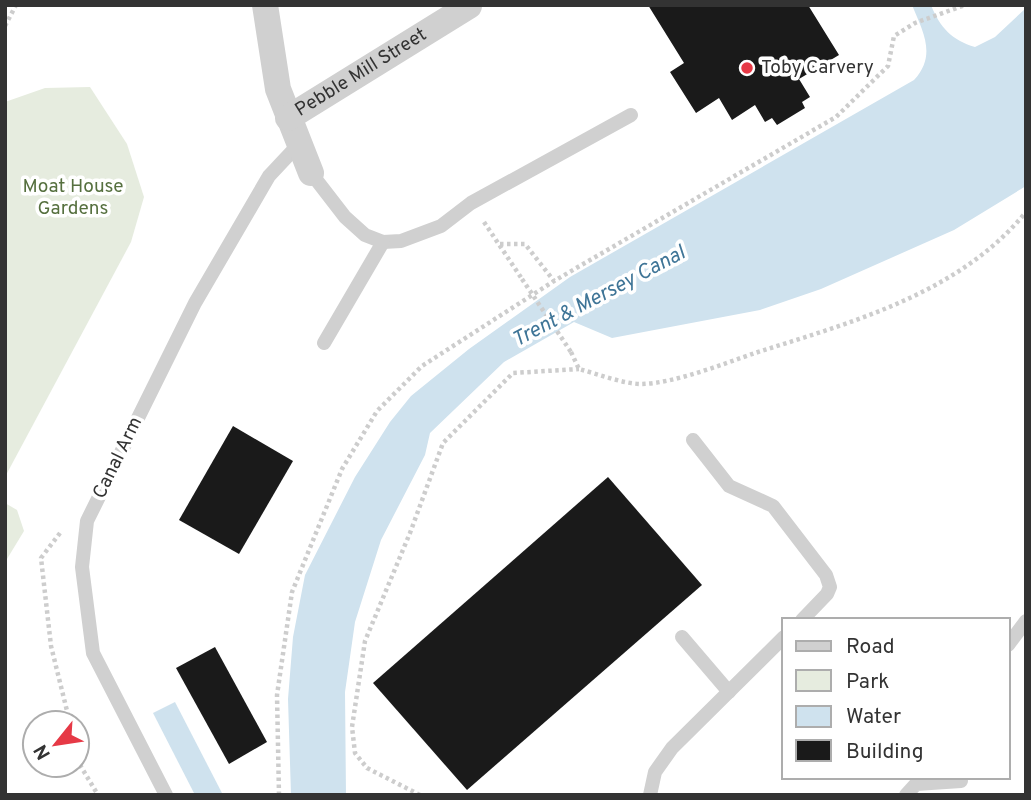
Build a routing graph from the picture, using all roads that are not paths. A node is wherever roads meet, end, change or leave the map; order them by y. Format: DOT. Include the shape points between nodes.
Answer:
graph roads {
  1 [pos="265,5"];
  2 [pos="470,6"];
  3 [pos="631,115"];
  4 [pos="288,118"];
  5 [pos="299,144"];
  6 [pos="311,173"];
  7 [pos="383,242"];
  8 [pos="324,344"];
  9 [pos="693,440"];
  10 [pos="804,618"];
  11 [pos="1026,621"];
  12 [pos="682,636"];
  13 [pos="782,639"];
  14 [pos="1010,642"];
  15 [pos="729,692"];
  16 [pos="961,784"];
  17 [pos="166,795"];
  18 [pos="650,795"];
  19 [pos="906,795"];
  1 -- 4 [label="street" via="278,89"];
  2 -- 4 [label="street, Pebble Mill Street"];
  3 -- 7 [label="lane" via="471,203 441,226 401,241"];
  4 -- 5 [label="street"];
  5 -- 6 [label="street"];
  5 -- 17 [label="lane, Canal Arm" via="269,176 195,303 87,521 82,567 93,653"];
  6 -- 7 [label="lane" via="345,216 365,235"];
  7 -- 8 [label="lane"];
  9 -- 10 [label="lane" via="729,486 773,506 826,575 831,587"];
  11 -- 14 [label="lane"];
  12 -- 15 [label="lane"];
  13 -- 15 [label="lane"];
  15 -- 18 [label="lane" via="672,748 655,772"];
  16 -- 19 [label="lane" via="916,783"];
}
